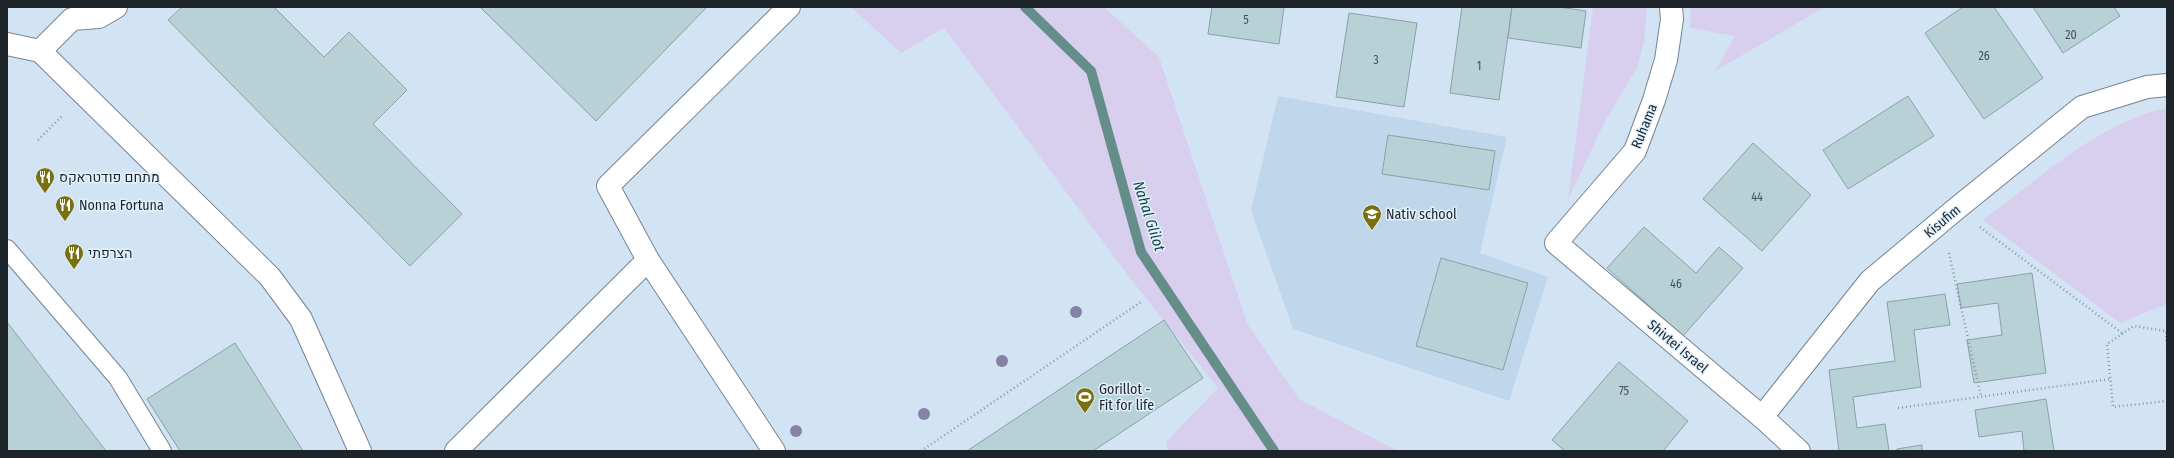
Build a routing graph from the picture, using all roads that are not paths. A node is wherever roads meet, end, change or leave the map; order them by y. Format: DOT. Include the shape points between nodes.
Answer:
graph roads {
  1 [pos="116,7"];
  2 [pos="788,7"];
  3 [pos="1671,7"];
  4 [pos="7,44"];
  5 [pos="40,51"];
  6 [pos="2167,84"];
  7 [pos="1556,242"];
  8 [pos="7,249"];
  9 [pos="648,260"];
  10 [pos="1762,418"];
  11 [pos="162,451"];
  12 [pos="360,451"];
  13 [pos="456,451"];
  14 [pos="774,451"];
  15 [pos="1799,451"];
  1 -- 5 [label="street" via="99,17 72,19"];
  2 -- 9 [label="street" via="608,186"];
  3 -- 7 [label="street, Ruhama" via="1672,19 1666,60 1635,151"];
  4 -- 5 [label="street"];
  5 -- 12 [label="street" via="270,277 301,319"];
  6 -- 10 [label="street, Kisufim" via="2147,87 2082,107 1956,209 1870,281"];
  7 -- 10 [label="street, Shivtei Israel"];
  8 -- 11 [label="lane" via="118,378"];
  9 -- 13 [label="street"];
  9 -- 14 [label="street"];
  10 -- 15 [label="street, Shivtei Israel"];
}
